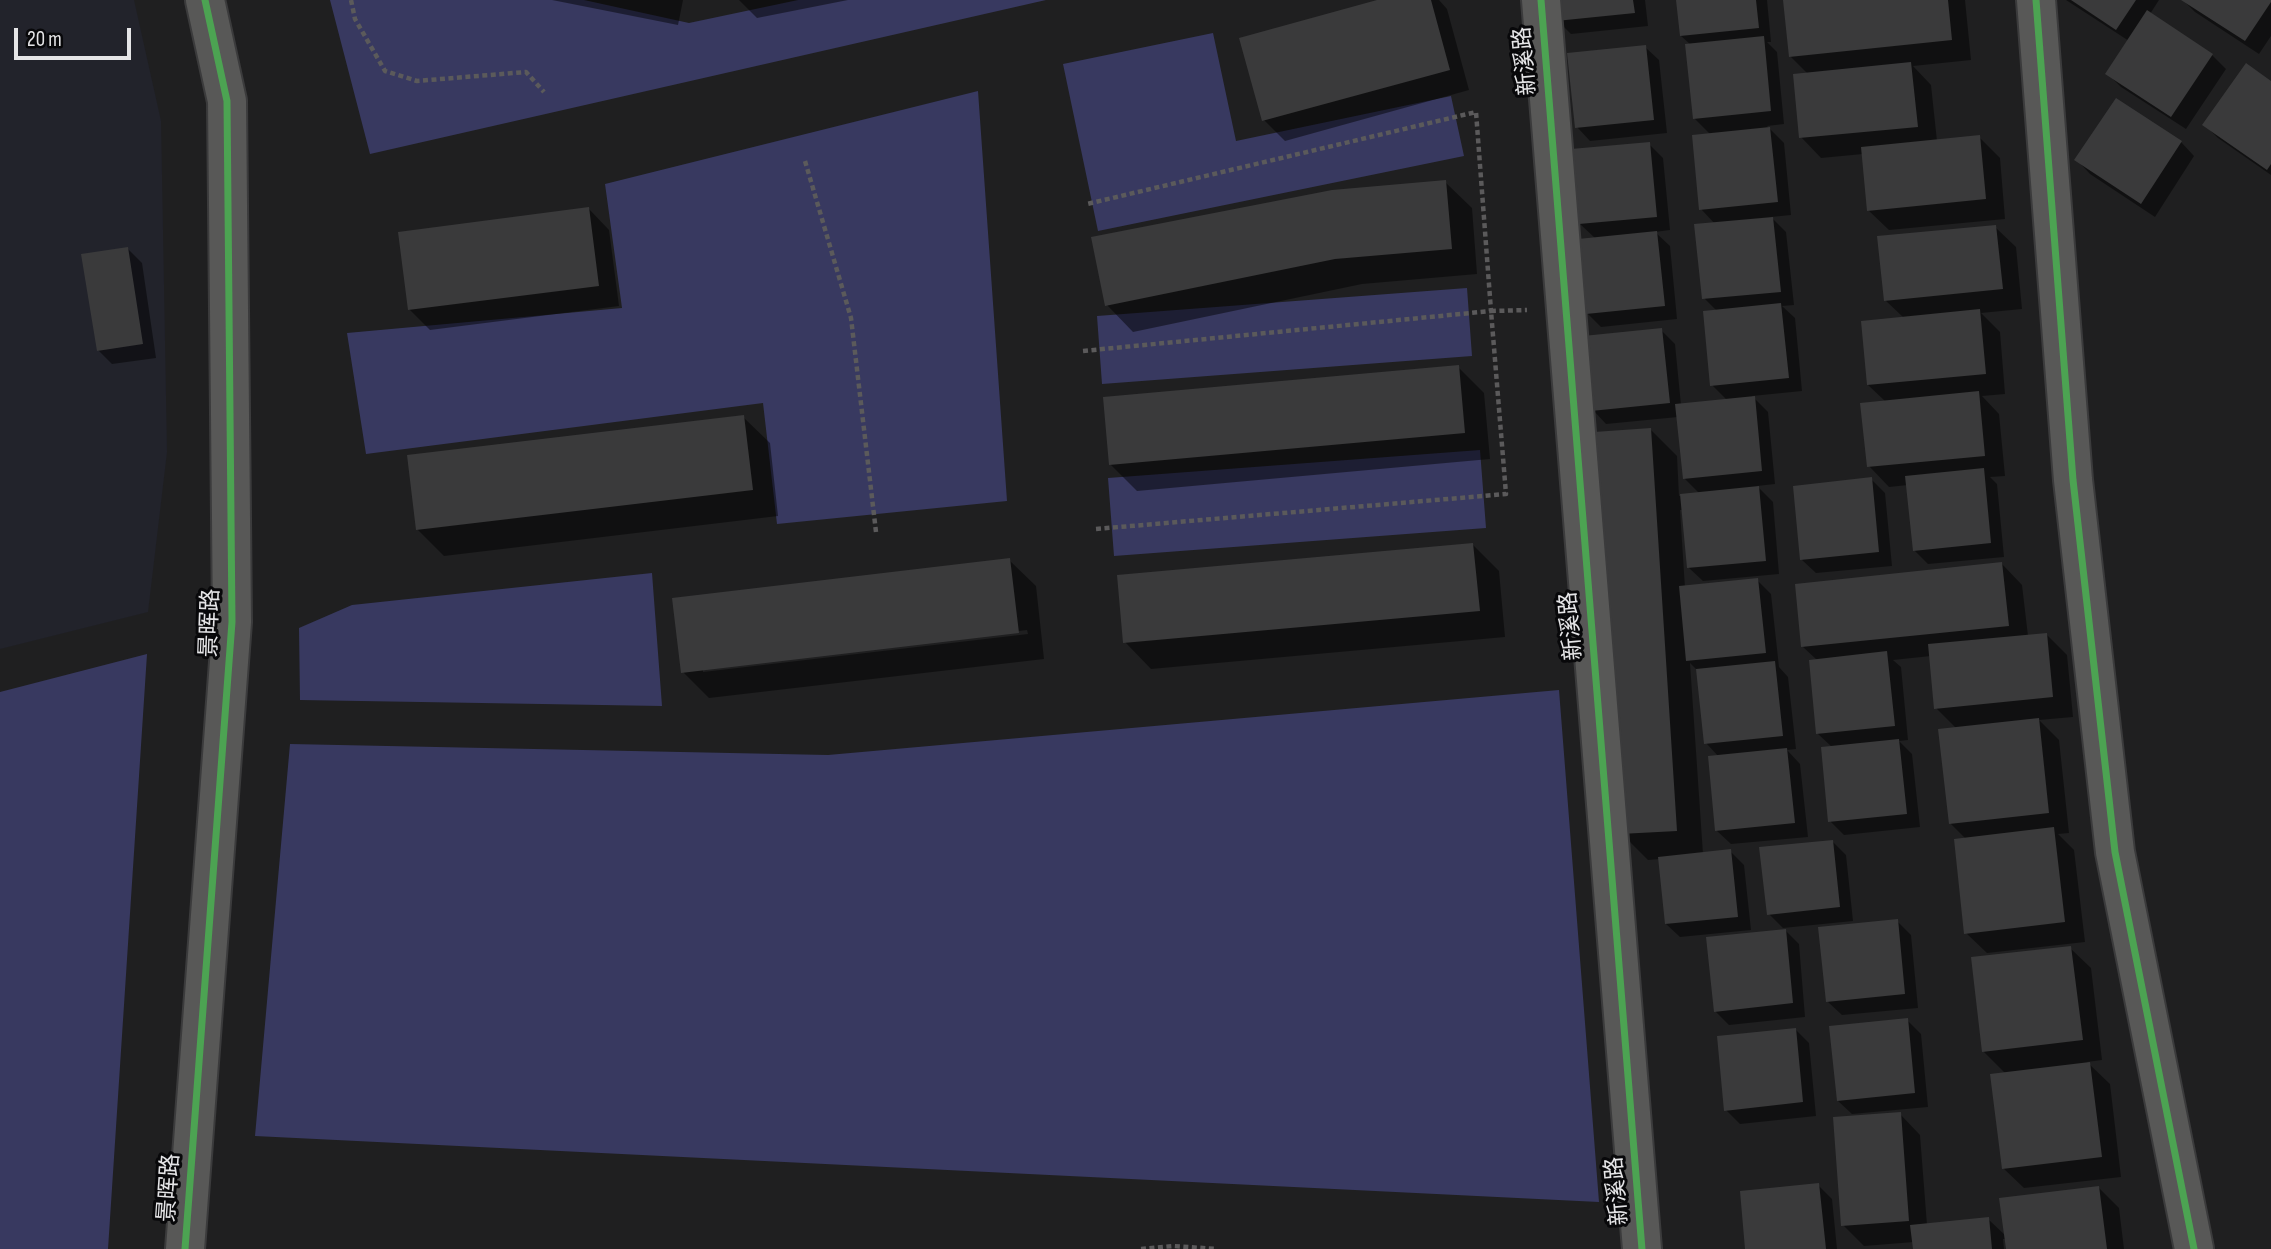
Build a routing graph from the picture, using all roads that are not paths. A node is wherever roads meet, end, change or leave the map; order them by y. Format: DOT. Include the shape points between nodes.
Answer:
graph roads {
  1 [pos="205,0"];
  2 [pos="1541,0"];
  3 [pos="2036,0"];
  4 [pos="185,1249"];
  5 [pos="1642,1249"];
  6 [pos="2194,1249"];
  1 -- 4 [label="street, 景晖路" via="227,101 232,622"];
  2 -- 5 [label="street, 新溪路"];
  3 -- 6 [label="street" via="2073,480 2115,852"];
}
